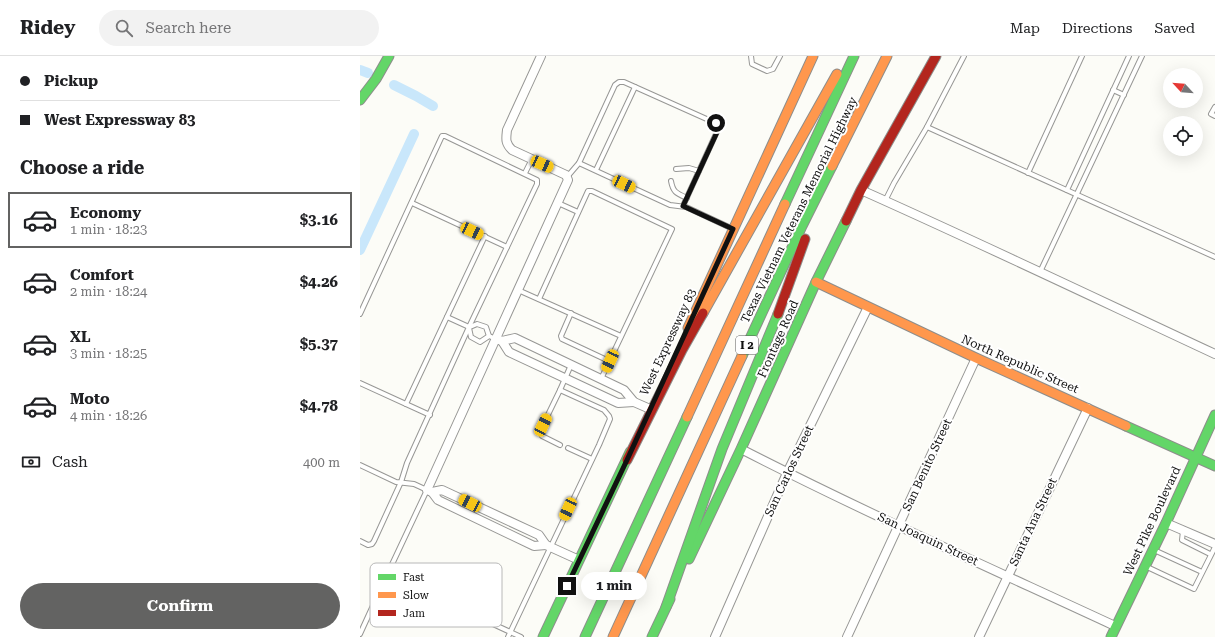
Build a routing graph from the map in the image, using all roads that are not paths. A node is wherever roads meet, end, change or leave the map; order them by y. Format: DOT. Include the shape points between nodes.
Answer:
graph roads {
  1 [pos="389,56"];
  2 [pos="541,56"];
  3 [pos="751,56"];
  4 [pos="780,56"];
  5 [pos="813,56"];
  6 [pos="847,56"];
  7 [pos="854,56"];
  8 [pos="887,56"];
  9 [pos="936,56"];
  10 [pos="964,56"];
  11 [pos="1082,56"];
  12 [pos="1129,56"];
  13 [pos="1142,56"];
  14 [pos="635,87"];
  15 [pos="1113,90"];
  16 [pos="1124,95"];
  17 [pos="360,100"];
  18 [pos="1215,107"];
  19 [pos="1213,115"];
  20 [pos="927,127"];
  21 [pos="532,159"];
  22 [pos="579,162"];
  23 [pos="676,169"];
  24 [pos="596,170"];
  25 [pos="699,171"];
  26 [pos="830,171"];
  27 [pos="525,173"];
  28 [pos="1028,173"];
  29 [pos="567,177"];
  30 [pos="671,180"];
  31 [pos="861,190"];
  32 [pos="1067,190"];
  33 [pos="1077,194"];
  34 [pos="686,198"];
  35 [pos="885,201"];
  36 [pos="412,203"];
  37 [pos="558,203"];
  38 [pos="683,206"];
  39 [pos="578,212"];
  40 [pos="733,229"];
  41 [pos="484,236"];
  42 [pos="507,247"];
  43 [pos="1215,257"];
  44 [pos="1040,272"];
  45 [pos="816,282"];
  46 [pos="518,290"];
  47 [pos="539,299"];
  48 [pos="868,307"];
  49 [pos="360,314"];
  50 [pos="571,314"];
  51 [pos="447,317"];
  52 [pos="469,328"];
  53 [pos="621,336"];
  54 [pos="496,339"];
  55 [pos="1215,354"];
  56 [pos="976,358"];
  57 [pos="610,361"];
  58 [pos="571,365"];
  59 [pos="565,378"];
  60 [pos="601,379"];
  61 [pos="360,383"];
  62 [pos="560,390"];
  63 [pos="634,402"];
  64 [pos="406,404"];
  65 [pos="1088,408"];
  66 [pos="650,409"];
  67 [pos="430,415"];
  68 [pos="1215,415"];
  69 [pos="560,445"];
  70 [pos="568,448"];
  71 [pos="741,449"];
  72 [pos="1196,457"];
  73 [pos="592,459"];
  74 [pos="627,460"];
  75 [pos="360,465"];
  76 [pos="1215,466"];
  77 [pos="787,473"];
  78 [pos="401,482"];
  79 [pos="430,491"];
  80 [pos="1166,523"];
  81 [pos="899,526"];
  82 [pos="1183,530"];
  83 [pos="360,541"];
  84 [pos="548,546"];
  85 [pos="1215,546"];
  86 [pos="1153,550"];
  87 [pos="1210,554"];
  88 [pos="579,560"];
  89 [pos="393,563"];
  90 [pos="1145,566"];
  91 [pos="1202,572"];
  92 [pos="1008,576"];
  93 [pos="666,607"];
  94 [pos="370,612"];
  95 [pos="1116,626"];
  96 [pos="499,627"];
  97 [pos="510,632"];
  98 [pos="360,634"];
  99 [pos="508,637"];
  100 [pos="521,637"];
  101 [pos="542,637"];
  102 [pos="585,637"];
  103 [pos="613,637"];
  104 [pos="652,637"];
  105 [pos="715,637"];
  106 [pos="847,637"];
  107 [pos="979,637"];
  108 [pos="1111,637"];
  1 -- 17 [label="main road" via="372,87"];
  2 -- 21 [label="street" via="507,130 506,141 512,150"];
  3 -- 4 [label="lane" via="752,64 767,71 773,69"];
  5 -- 40 [label="main road, West Expressway 83"];
  6 -- 74 [label="main road" via="682,350"];
  7 -- 102 [label="main road, Texas Vietnam Veterans Memorial Highway / I 2"];
  8 -- 26 [label="main road, Texas Vietnam Veterans Memorial Highway / I 2"];
  9 -- 31 [label="main road, Frontage Road"];
  10 -- 20 [label="lane"];
  11 -- 28 [label="lane"];
  12 -- 15 [label="lane"];
  13 -- 16 [label="lane"];
  14 -- 22 [label="lane" via="624,82 615,85"];
  14 -- 24 [label="lane"];
  14 -- 25 [label="lane" via="720,125"];
  15 -- 16 [label="lane"];
  15 -- 32 [label="lane"];
  16 -- 33 [label="lane"];
  18 -- 19 [label="lane"];
  20 -- 28 [label="lane"];
  20 -- 35 [label="lane"];
  21 -- 27 [label="lane"];
  21 -- 29 [label="street"];
  22 -- 24 [label="lane"];
  22 -- 29 [label="lane"];
  23 -- 25 [label="lane" via="689,168"];
  24 -- 38 [label="lane" via="670,205"];
  25 -- 34 [label="lane"];
  26 -- 93 [label="main road" via="778,314 722,449"];
  26 -- 103 [label="main road, Texas Vietnam Veterans Memorial Highway / I 2" via="802,226"];
  27 -- 36 [label="lane" via="442,136"];
  27 -- 42 [label="lane" via="537,180 538,184"];
  28 -- 32 [label="lane"];
  29 -- 37 [label="street"];
  30 -- 34 [label="lane" via="675,192"];
  31 -- 35 [label="street"];
  31 -- 45 [label="main road, Frontage Road"];
  32 -- 33 [label="lane"];
  33 -- 43 [label="lane"];
  33 -- 44 [label="lane"];
  34 -- 38 [label="lane"];
  35 -- 44 [label="street"];
  36 -- 41 [label="lane"];
  36 -- 49 [label="lane"];
  37 -- 39 [label="lane"];
  37 -- 46 [label="street"];
  38 -- 40 [label="lane"];
  39 -- 47 [label="lane"];
  39 -- 53 [label="lane" via="588,191 592,191 672,229"];
  40 -- 66 [label="main road, West Expressway 83"];
  41 -- 42 [label="lane"];
  41 -- 51 [label="lane"];
  42 -- 52 [label="lane"];
  44 -- 55 [label="street"];
  45 -- 48 [label="main road, North Republic Street"];
  45 -- 71 [label="main road, Frontage Road"];
  46 -- 47 [label="lane"];
  46 -- 54 [label="street"];
  47 -- 50 [label="lane"];
  48 -- 56 [label="main road, North Republic Street"];
  48 -- 77 [label="street, San Carlos Street"];
  50 -- 53 [label="lane"];
  50 -- 57 [label="lane" via="562,339"];
  51 -- 52 [label="lane"];
  51 -- 64 [label="lane"];
  52 -- 54 [label="lane" via="477,324 486,327"];
  52 -- 54 [label="lane" via="471,337 480,342"];
  52 -- 67 [label="lane"];
  53 -- 57 [label="lane"];
  54 -- 58 [label="street" via="515,338"];
  54 -- 59 [label="street" via="509,352"];
  54 -- 79 [label="street"];
  56 -- 65 [label="main road, North Republic Street"];
  56 -- 81 [label="street, San Benito Street"];
  57 -- 60 [label="lane"];
  58 -- 59 [label="lane"];
  58 -- 60 [label="street"];
  59 -- 62 [label="lane"];
  59 -- 63 [label="street" via="618,403"];
  60 -- 63 [label="street" via="624,390"];
  61 -- 64 [label="lane"];
  62 -- 69 [label="lane" via="541,433 542,436"];
  62 -- 73 [label="lane" via="604,410 609,416 610,419"];
  63 -- 66 [label="street"];
  64 -- 67 [label="lane"];
  65 -- 72 [label="main road, North Republic Street"];
  65 -- 92 [label="street, Santa Ana Street"];
  66 -- 74 [label="main road, West Expressway 83"];
  67 -- 78 [label="lane" via="407,463"];
  68 -- 72 [label="main road, West Pike Boulevard"];
  70 -- 73 [label="lane"];
  71 -- 77 [label="street, San Joaquin Street"];
  71 -- 93 [label="main road, Frontage Road"];
  72 -- 76 [label="main road, North Republic Street"];
  72 -- 80 [label="main road, West Pike Boulevard"];
  73 -- 84 [label="lane"];
  74 -- 88 [label="main road, West Expressway 83"];
  75 -- 78 [label="lane"];
  77 -- 81 [label="street, San Joaquin Street"];
  77 -- 105 [label="street, San Carlos Street"];
  78 -- 79 [label="lane"];
  78 -- 83 [label="lane" via="372,544"];
  79 -- 84 [label="street" via="438,500 534,546"];
  79 -- 84 [label="street" via="442,490 538,536"];
  79 -- 89 [label="lane"];
  80 -- 82 [label="street"];
  80 -- 86 [label="main road, West Pike Boulevard"];
  81 -- 92 [label="street, San Joaquin Street"];
  81 -- 106 [label="street, San Benito Street"];
  82 -- 85 [label="street"];
  82 -- 87 [label="lane" via="1182,540"];
  84 -- 88 [label="street"];
  84 -- 97 [label="lane"];
  85 -- 87 [label="lane"];
  86 -- 90 [label="main road, West Pike Boulevard"];
  86 -- 91 [label="lane"];
  87 -- 91 [label="lane"];
  88 -- 101 [label="main road, West Expressway 83"];
  90 -- 91 [label="lane" via="1194,589"];
  90 -- 95 [label="main road, West Pike Boulevard"];
  92 -- 95 [label="street, San Joaquin Street"];
  92 -- 107 [label="street, Santa Ana Street"];
  93 -- 104 [label="main road, Frontage Road"];
  94 -- 98 [label="lane"];
  95 -- 108 [label="main road, West Pike Boulevard"];
  96 -- 97 [label="lane"];
  97 -- 99 [label="lane"];
  97 -- 100 [label="lane"];
}
